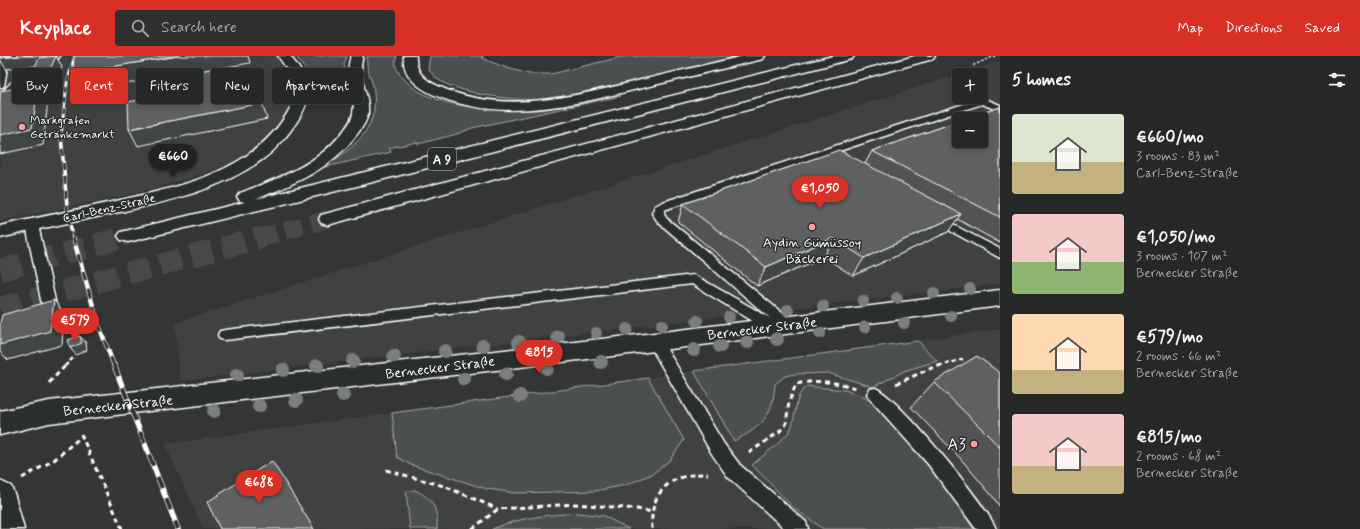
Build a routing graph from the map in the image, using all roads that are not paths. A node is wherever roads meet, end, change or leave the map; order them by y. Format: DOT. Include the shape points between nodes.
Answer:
graph roads {
  1 [pos="4,56"];
  2 [pos="28,56"];
  3 [pos="41,56"];
  4 [pos="56,56"];
  5 [pos="284,56"];
  6 [pos="357,56"];
  7 [pos="410,56"];
  8 [pos="759,56"];
  9 [pos="848,56"];
  10 [pos="929,56"];
  11 [pos="2,65"];
  12 [pos="18,68"];
  13 [pos="31,68"];
  14 [pos="40,68"];
  15 [pos="293,68"];
  16 [pos="354,68"];
  17 [pos="0,86"];
  18 [pos="12,87"];
  19 [pos="0,99"];
  20 [pos="300,104"];
  21 [pos="360,104"];
  22 [pos="1000,108"];
  23 [pos="819,154"];
  24 [pos="847,169"];
  25 [pos="930,216"];
  26 [pos="328,219"];
  27 [pos="32,225"];
  28 [pos="0,232"];
  29 [pos="1000,254"];
  30 [pos="1000,298"];
  31 [pos="49,305"];
  32 [pos="781,326"];
  33 [pos="225,335"];
  34 [pos="655,342"];
  35 [pos="875,394"];
  36 [pos="0,423"];
  37 [pos="10,487"];
  38 [pos="8,529"];
  39 [pos="799,529"];
  40 [pos="987,529"];
  1 -- 11 [label="lane"];
  2 -- 12 [label="lane"];
  3 -- 13 [label="lane"];
  4 -- 14 [label="lane" via="48,66"];
  5 -- 15 [label="main road"];
  6 -- 16 [label="main road"];
  7 -- 8 [label="main road" via="412,73 420,82 440,92 471,103 512,106 576,100"];
  9 -- 21 [label="main road, A 9" via="128,236 248,196 323,161 337,149 358,122"];
  10 -- 26 [label="main road, A 9"];
  11 -- 17 [label="lane"];
  18 -- 19 [label="lane"];
  20 -- 27 [label="main road, Carl-Benz-Straße" via="288,125 273,143 245,164 208,183 151,199"];
  22 -- 23 [label="lane" via="982,101"];
  23 -- 24 [label="lane"];
  23 -- 32 [label="lane" via="659,208 658,213 662,220"];
  25 -- 29 [label="lane"];
  27 -- 28 [label="main road, Carl-Benz-Straße"];
  27 -- 31 [label="lane"];
  30 -- 32 [label="main road, Bernecker Straße"];
  32 -- 33 [label="lane" via="694,279"];
  32 -- 34 [label="main road, Bernecker Straße"];
  34 -- 36 [label="main road, Bernecker Straße" via="49,412"];
  34 -- 39 [label="lane" via="718,449 734,471"];
  35 -- 40 [label="lane" via="940,466"];
  37 -- 38 [label="main road"];
}
